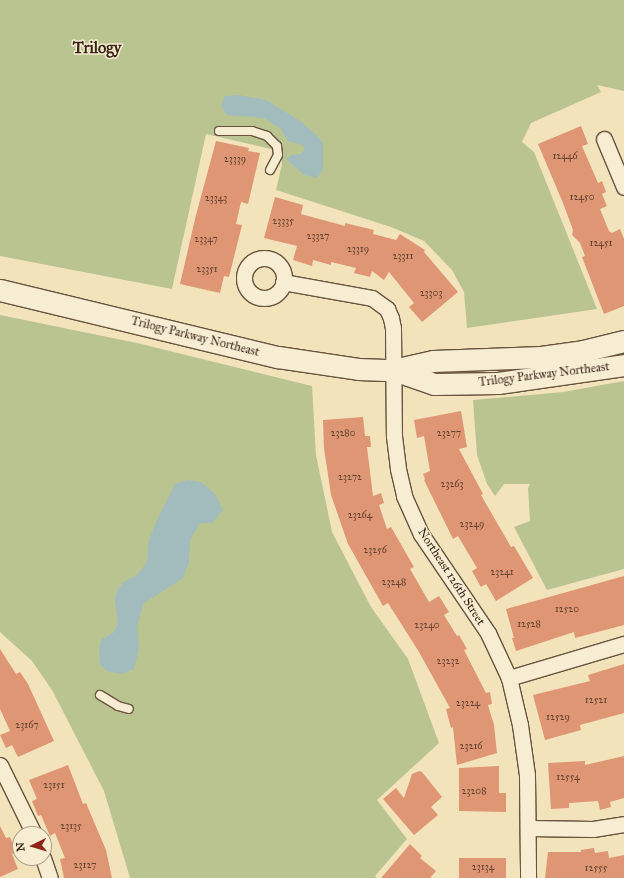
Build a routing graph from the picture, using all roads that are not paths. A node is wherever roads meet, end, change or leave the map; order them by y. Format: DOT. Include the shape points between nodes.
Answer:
graph roads {
  1 [pos="219,131"];
  2 [pos="604,139"];
  3 [pos="270,170"];
  4 [pos="624,187"];
  5 [pos="283,282"];
  6 [pos="0,290"];
  7 [pos="624,341"];
  8 [pos="624,365"];
  9 [pos="393,370"];
  10 [pos="624,644"];
  11 [pos="509,678"];
  12 [pos="100,695"];
  13 [pos="129,709"];
  14 [pos="0,765"];
  15 [pos="624,824"];
  16 [pos="30,826"];
  17 [pos="528,828"];
  18 [pos="46,866"];
  19 [pos="50,878"];
  20 [pos="528,878"];
  1 -- 3 [label="lane" via="252,131 267,136 277,146 278,155"];
  2 -- 4 [label="street"];
  5 -- 9 [label="street, Northeast 126th Street" via="372,298 379,302 387,309 392,323"];
  6 -- 9 [label="street, Trilogy Parkway Northeast" via="278,357 358,369"];
  7 -- 9 [label="street, Trilogy Parkway Northeast" via="541,357 433,361"];
  8 -- 9 [label="street, Trilogy Parkway Northeast" via="498,383 434,384"];
  9 -- 11 [label="street, Northeast 126th Street" via="394,436 404,496 421,534 488,633"];
  10 -- 11 [label="street"];
  11 -- 17 [label="street, Northeast 126th Street" via="526,767"];
  12 -- 13 [label="lane" via="118,706"];
  14 -- 16 [label="street"];
  15 -- 17 [label="street" via="593,829"];
  17 -- 20 [label="street, Northeast 126th Street"];
  18 -- 19 [label="street"];
}
